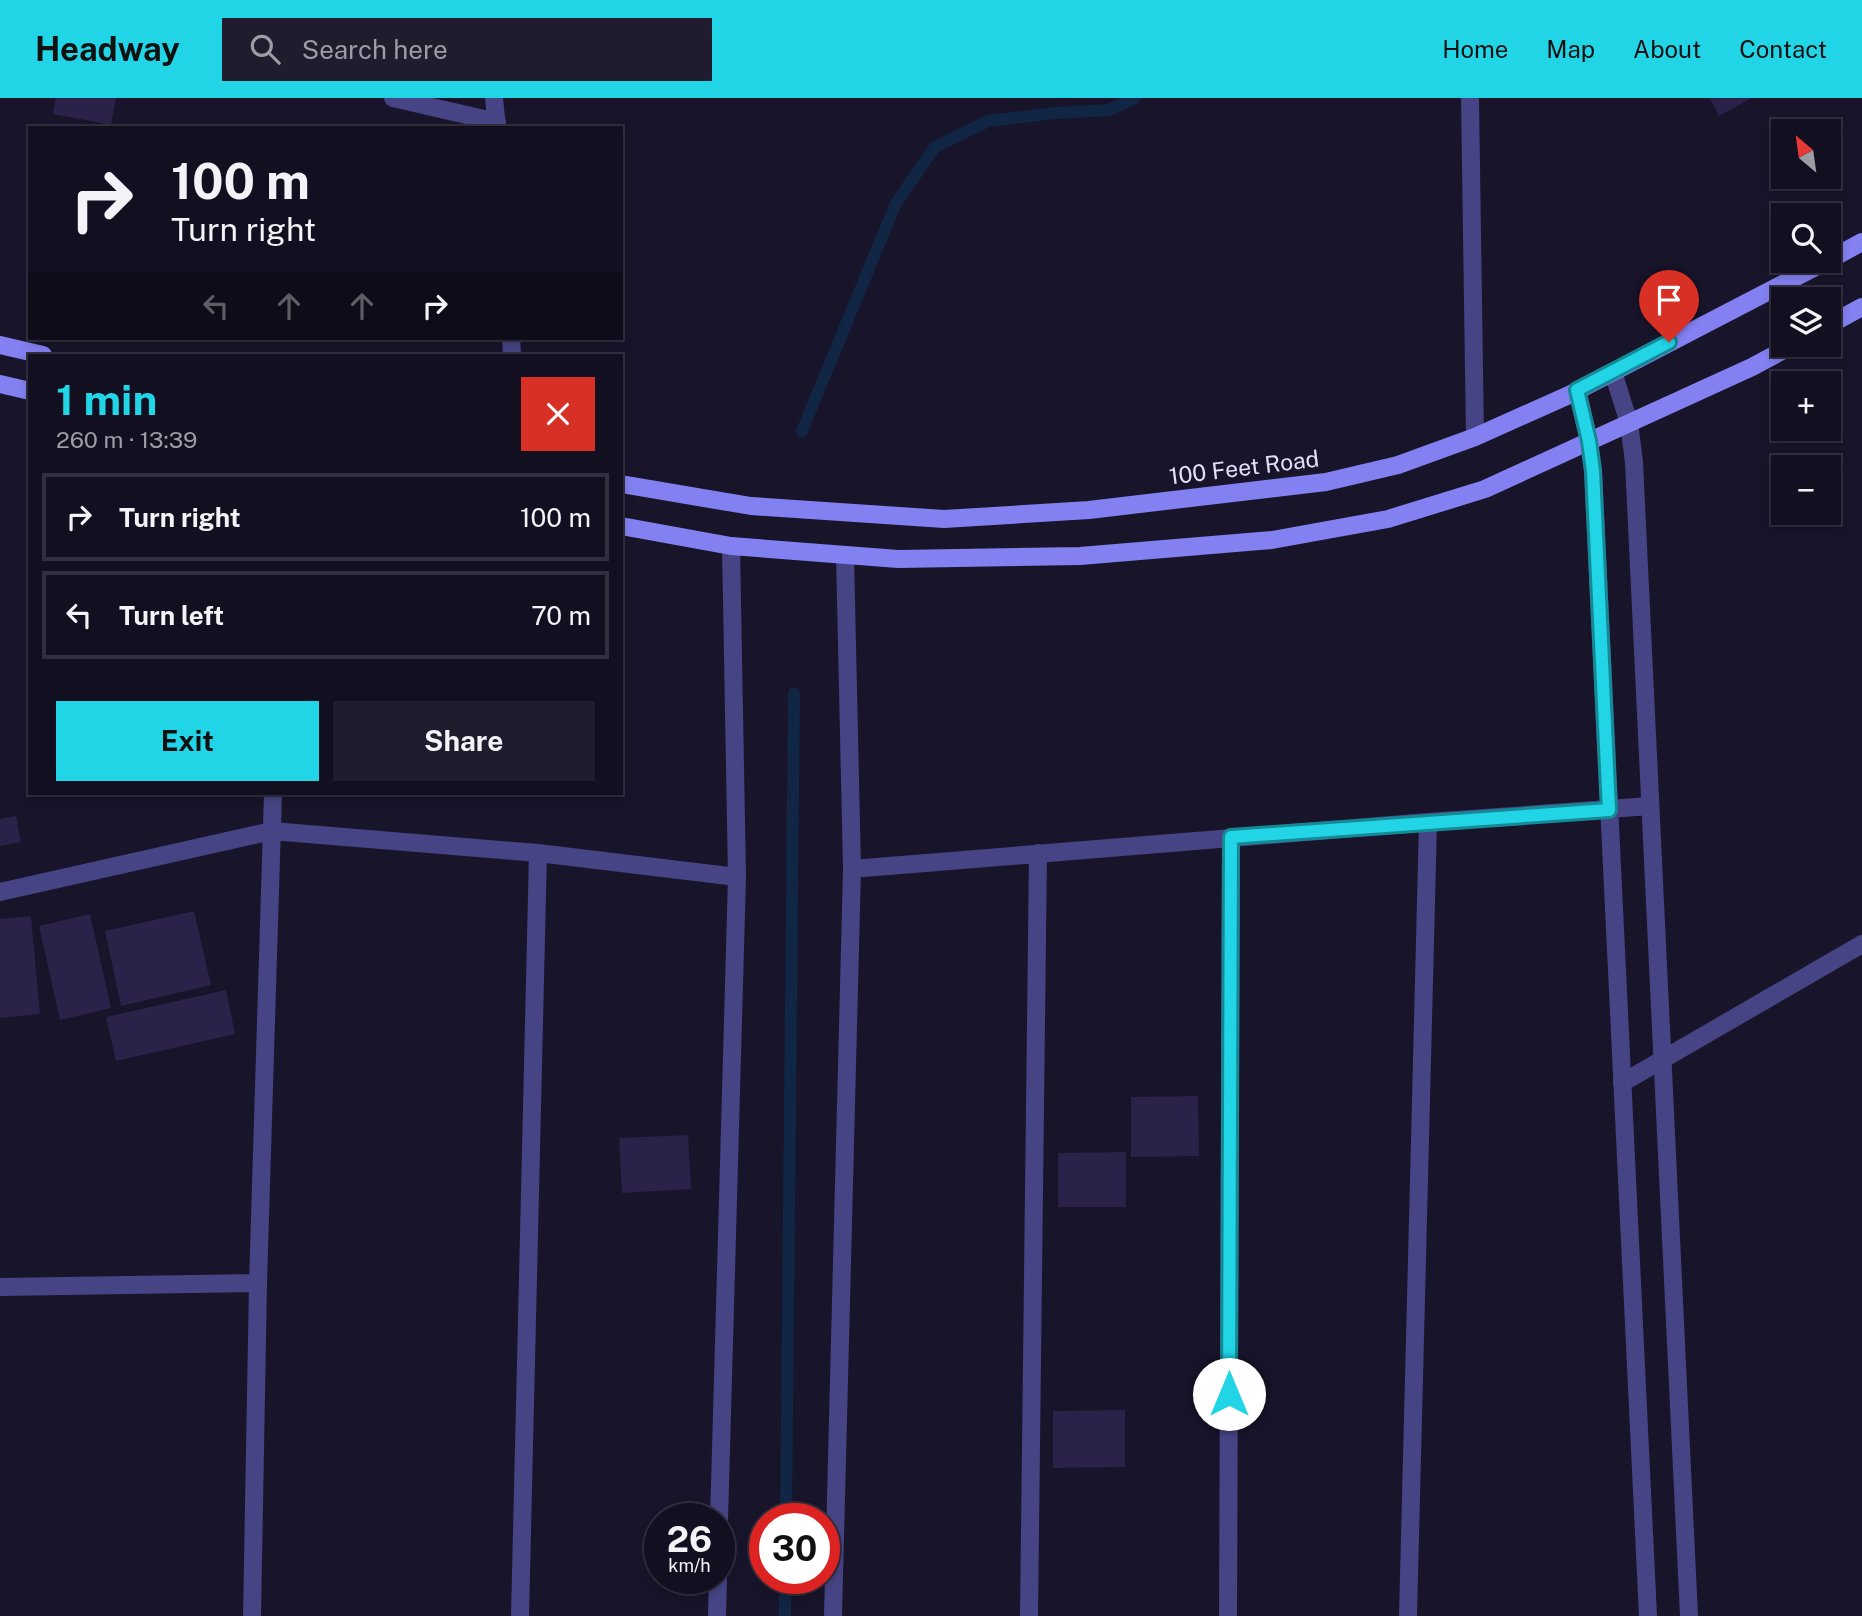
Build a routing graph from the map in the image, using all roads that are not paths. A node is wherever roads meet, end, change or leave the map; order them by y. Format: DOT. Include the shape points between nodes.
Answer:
graph roads {
  1 [pos="393,98"];
  2 [pos="494,98"];
  3 [pos="1470,98"];
  4 [pos="497,125"];
  5 [pos="1862,242"];
  6 [pos="1841,253"];
  7 [pos="1803,273"];
  8 [pos="1861,312"];
  9 [pos="1841,320"];
  10 [pos="0,345"];
  11 [pos="39,354"];
  12 [pos="1771,357"];
  13 [pos="1613,372"];
  14 [pos="0,384"];
  15 [pos="1577,390"];
  16 [pos="28,391"];
  17 [pos="1629,423"];
  18 [pos="1475,438"];
  19 [pos="1589,441"];
  20 [pos="623,484"];
  21 [pos="623,526"];
  22 [pos="731,546"];
  23 [pos="845,555"];
  24 [pos="273,795"];
  25 [pos="1650,806"];
  26 [pos="1609,810"];
  27 [pos="1428,822"];
  28 [pos="272,831"];
  29 [pos="1231,837"];
  30 [pos="538,853"];
  31 [pos="1038,853"];
  32 [pos="852,869"];
  33 [pos="737,877"];
  34 [pos="0,892"];
  35 [pos="1862,944"];
  36 [pos="1662,1061"];
  37 [pos="1622,1083"];
  38 [pos="258,1283"];
  39 [pos="0,1287"];
  40 [pos="720,1503"];
  41 [pos="718,1594"];
  42 [pos="252,1616"];
  43 [pos="520,1616"];
  44 [pos="717,1616"];
  45 [pos="832,1616"];
  46 [pos="1029,1616"];
  47 [pos="1228,1616"];
  48 [pos="1408,1616"];
  49 [pos="1648,1616"];
  50 [pos="1689,1616"];
  1 -- 4 [label="street"];
  2 -- 4 [label="street"];
  3 -- 18 [label="street"];
  5 -- 6 [label="main road, 100 Feet Road"];
  7 -- 13 [label="main road, 100 Feet Road"];
  8 -- 9 [label="main road"];
  10 -- 11 [label="main road"];
  12 -- 17 [label="main road"];
  13 -- 15 [label="main road, 100 Feet Road"];
  13 -- 17 [label="street"];
  14 -- 16 [label="main road"];
  15 -- 18 [label="main road, 100 Feet Road"];
  15 -- 19 [label="street"];
  17 -- 19 [label="main road"];
  17 -- 25 [label="street"];
  18 -- 20 [label="main road, 100 Feet Road" via="1398,465 1326,482 1089,510 944,519 751,506"];
  19 -- 23 [label="main road" via="1485,489 1388,519 1272,540 1080,556 898,559"];
  19 -- 26 [label="street"];
  21 -- 22 [label="main road"];
  22 -- 23 [label="main road"];
  22 -- 33 [label="street"];
  23 -- 32 [label="street"];
  24 -- 28 [label="street"];
  25 -- 26 [label="street"];
  25 -- 36 [label="street"];
  26 -- 27 [label="street"];
  26 -- 37 [label="street"];
  27 -- 29 [label="street"];
  27 -- 48 [label="street"];
  28 -- 30 [label="street"];
  28 -- 34 [label="street"];
  28 -- 38 [label="street"];
  29 -- 31 [label="street"];
  29 -- 47 [label="street"];
  30 -- 33 [label="street"];
  30 -- 43 [label="street"];
  31 -- 32 [label="street"];
  31 -- 46 [label="street"];
  32 -- 45 [label="street"];
  33 -- 40 [label="street"];
  35 -- 36 [label="street"];
  36 -- 37 [label="street"];
  36 -- 50 [label="street"];
  37 -- 49 [label="street"];
  38 -- 39 [label="street"];
  38 -- 42 [label="street"];
  41 -- 44 [label="street"];
}
